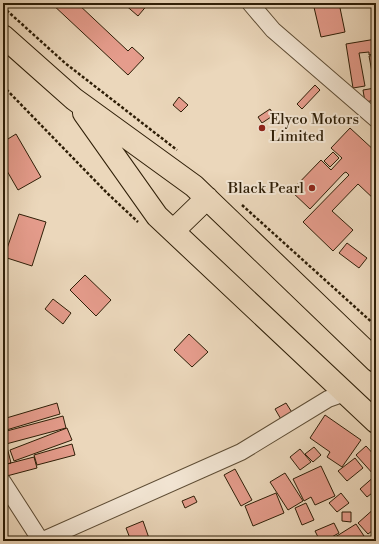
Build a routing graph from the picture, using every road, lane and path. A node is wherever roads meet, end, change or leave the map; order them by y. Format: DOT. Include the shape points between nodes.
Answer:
graph roads {
  1 [pos="250,3"];
  2 [pos="3,36"];
  3 [pos="74,99"];
  4 [pos="376,119"];
  5 [pos="207,198"];
  6 [pos="173,231"];
  7 [pos="376,361"];
  8 [pos="345,393"];
  9 [pos="376,422"];
  10 [pos="3,482"];
  11 [pos="41,541"];
  1 -- 4 [label="street" via="273,30"];
  2 -- 3 [label="highway"];
  3 -- 5 [label="highway"];
  3 -- 6 [label="highway" via="157,216"];
  5 -- 6 [label="highway"];
  5 -- 7 [label="highway"];
  6 -- 8 [label="highway"];
  8 -- 9 [label="highway"];
  8 -- 11 [label="street" via="328,399 241,452"];
  10 -- 11 [label="street"];
}
